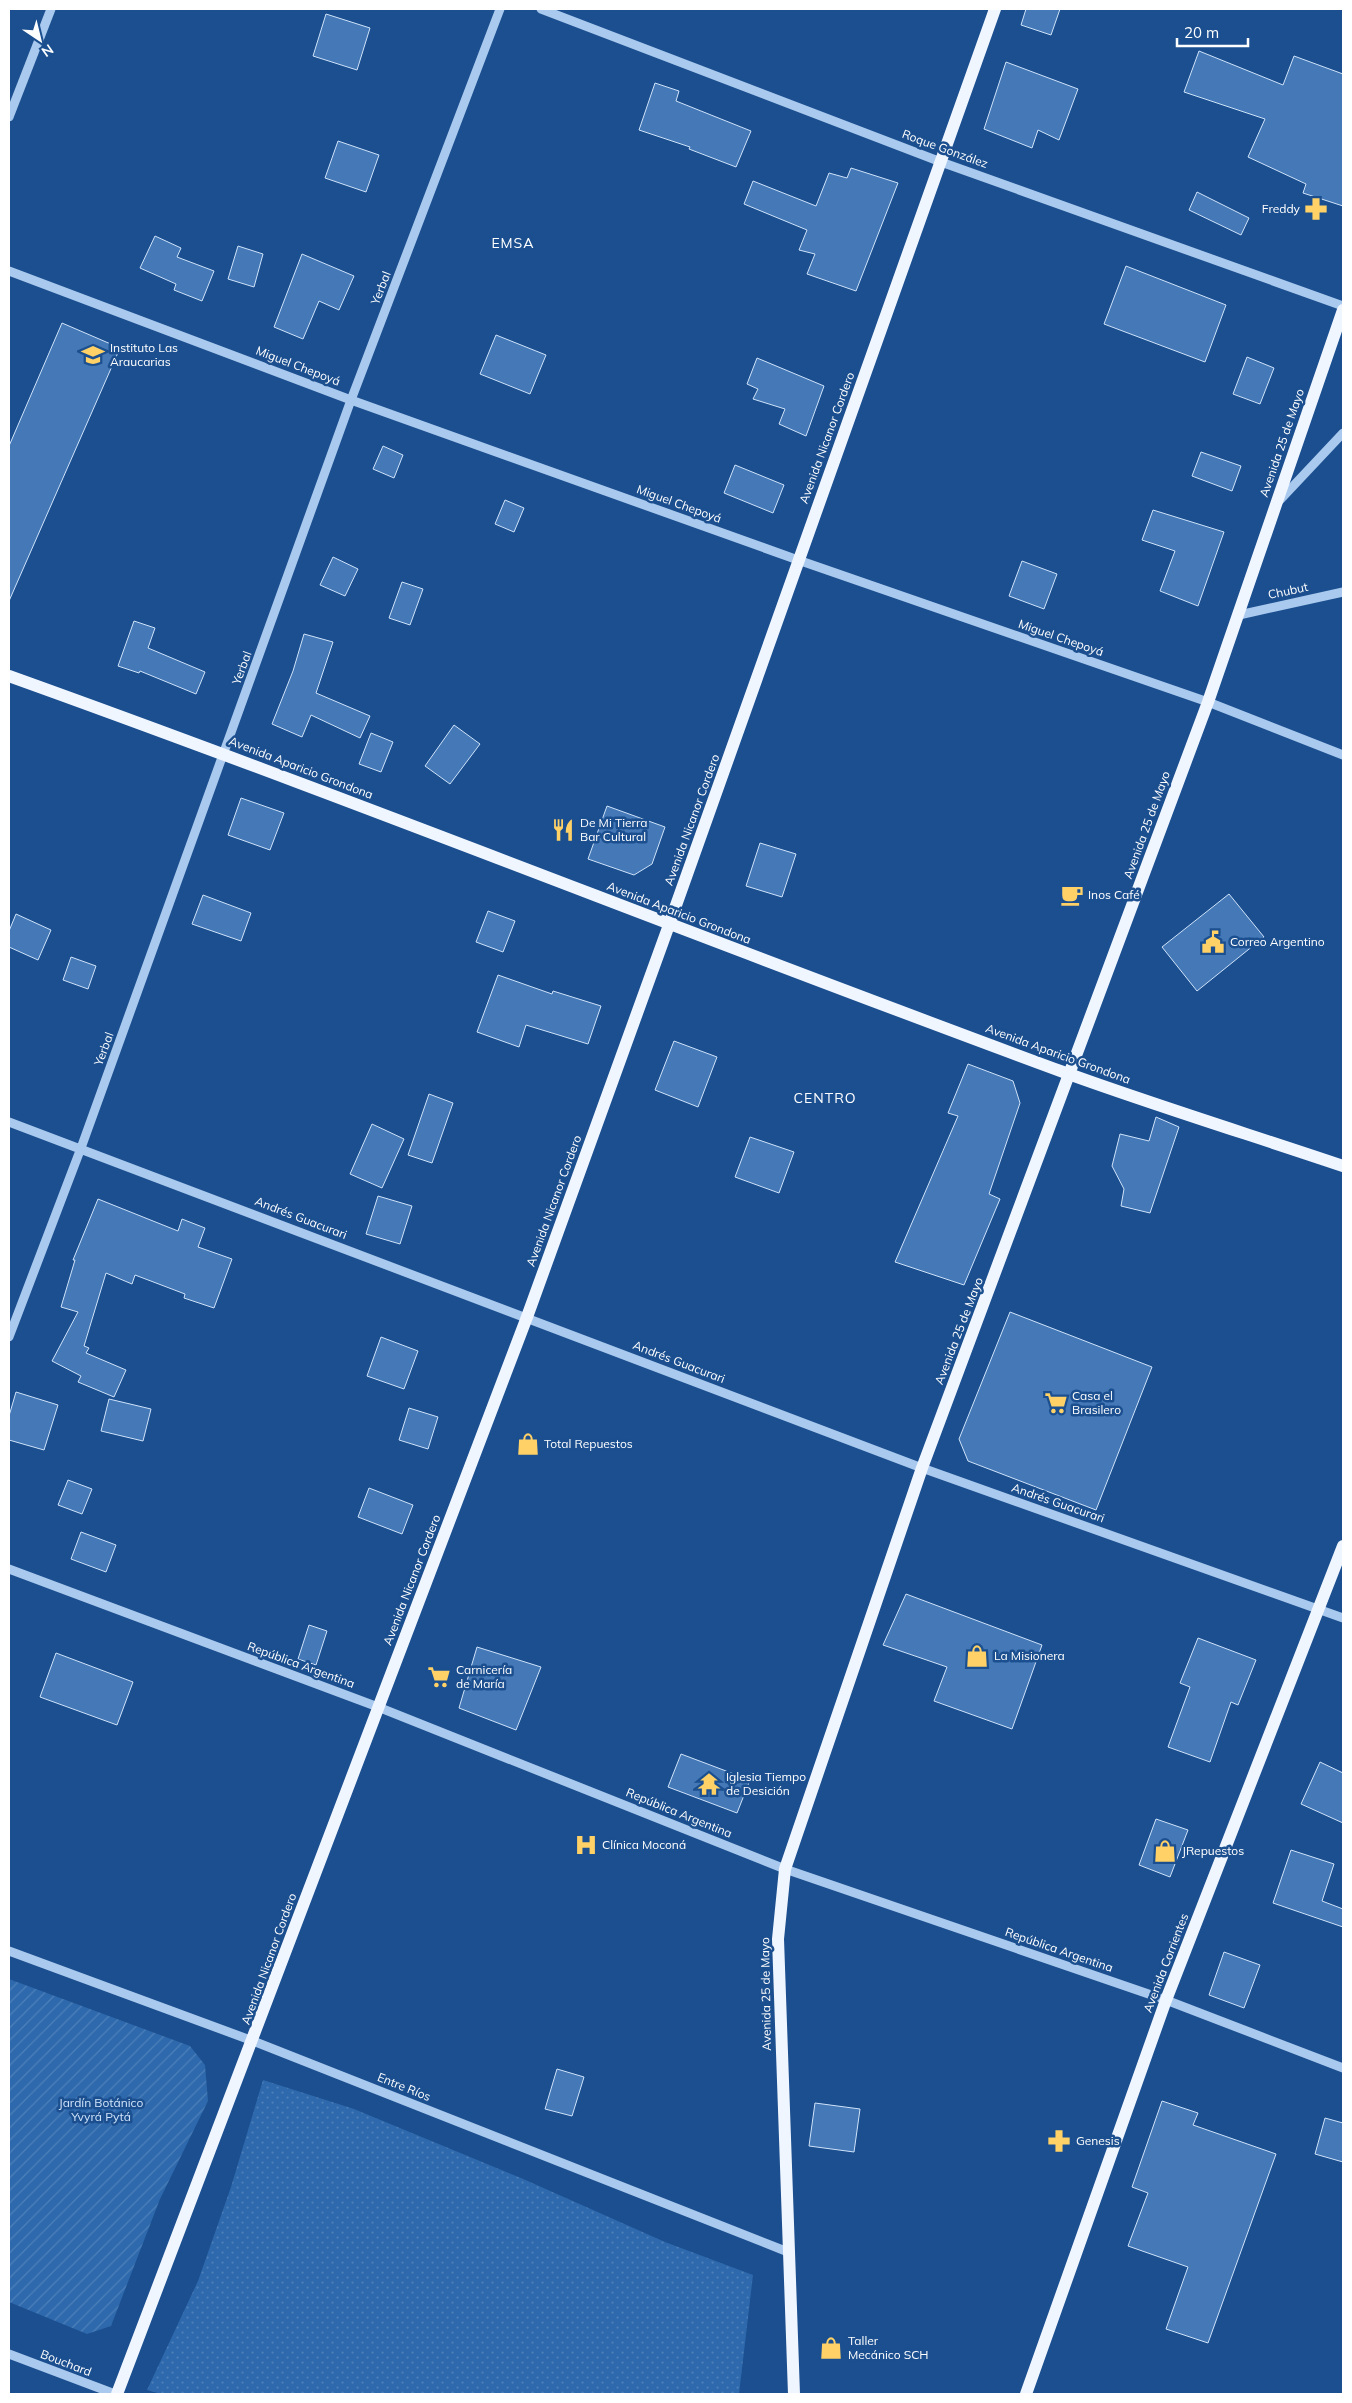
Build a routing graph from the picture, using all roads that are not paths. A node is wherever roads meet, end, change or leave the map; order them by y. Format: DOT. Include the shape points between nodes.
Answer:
graph roads {
  1 [pos="51,9"];
  2 [pos="500,9"];
  3 [pos="541,9"];
  4 [pos="995,9"];
  5 [pos="10,112"];
  6 [pos="941,162"];
  7 [pos="9,271"];
  8 [pos="1343,308"];
  9 [pos="352,400"];
  10 [pos="1343,433"];
  11 [pos="1275,505"];
  12 [pos="798,560"];
  13 [pos="1343,592"];
  14 [pos="1239,614"];
  15 [pos="9,676"];
  16 [pos="1208,702"];
  17 [pos="224,754"];
  18 [pos="1343,755"];
  19 [pos="669,925"];
  20 [pos="1070,1074"];
  21 [pos="9,1122"];
  22 [pos="81,1148"];
  23 [pos="1343,1166"];
  24 [pos="527,1317"];
  25 [pos="9,1337"];
  26 [pos="922,1468"];
  27 [pos="1343,1546"];
  28 [pos="9,1569"];
  29 [pos="1320,1608"];
  30 [pos="1343,1618"];
  31 [pos="378,1707"];
  32 [pos="785,1868"];
  33 [pos="9,1951"];
  34 [pos="1166,2000"];
  35 [pos="253,2041"];
  36 [pos="1343,2068"];
  37 [pos="788,2252"];
  38 [pos="9,2354"];
  39 [pos="116,2394"];
  40 [pos="794,2394"];
  41 [pos="1026,2394"];
  1 -- 5 [label="street"];
  2 -- 9 [label="street, Yerbal"];
  3 -- 6 [label="street, Roque González"];
  4 -- 6 [label="main road, Avenida Nicanor Cordero"];
  6 -- 8 [label="street, Roque González"];
  6 -- 12 [label="main road, Avenida Nicanor Cordero"];
  7 -- 9 [label="street, Miguel Chepoyá"];
  8 -- 11 [label="main road, Avenida 25 de Mayo"];
  9 -- 12 [label="street, Miguel Chepoyá"];
  9 -- 17 [label="street, Yerbal"];
  10 -- 11 [label="street"];
  11 -- 14 [label="main road, Avenida 25 de Mayo"];
  12 -- 16 [label="street, Miguel Chepoyá"];
  12 -- 19 [label="main road, Avenida Nicanor Cordero"];
  13 -- 14 [label="street, Chubut"];
  14 -- 16 [label="main road, Avenida 25 de Mayo"];
  15 -- 17 [label="main road, Avenida Aparicio Grondona"];
  16 -- 18 [label="street, Miguel Chepoyá"];
  16 -- 20 [label="main road, Avenida 25 de Mayo"];
  17 -- 19 [label="main road, Avenida Aparicio Grondona"];
  17 -- 22 [label="street, Yerbal"];
  19 -- 20 [label="main road, Avenida Aparicio Grondona"];
  19 -- 24 [label="main road, Avenida Nicanor Cordero"];
  20 -- 23 [label="main road, Avenida Aparicio Grondona"];
  20 -- 26 [label="main road, Avenida 25 de Mayo"];
  21 -- 22 [label="street, Andrés Guacurari"];
  22 -- 24 [label="street, Andrés Guacurari"];
  22 -- 25 [label="street, Yerbal"];
  24 -- 26 [label="street, Andrés Guacurari"];
  24 -- 31 [label="main road, Avenida Nicanor Cordero"];
  26 -- 29 [label="street, Andrés Guacurari"];
  26 -- 32 [label="main road, Avenida 25 de Mayo"];
  27 -- 29 [label="main road, Avenida Corrientes"];
  28 -- 31 [label="street, República Argentina"];
  29 -- 30 [label="street, Andrés Guacurari"];
  29 -- 34 [label="main road, Avenida Corrientes"];
  31 -- 32 [label="street, República Argentina"];
  31 -- 35 [label="main road, Avenida Nicanor Cordero"];
  32 -- 34 [label="street, República Argentina"];
  32 -- 37 [label="main road, Avenida 25 de Mayo" via="778,1939"];
  33 -- 35 [label="street, Entre Ríos"];
  34 -- 36 [label="street, República Argentina"];
  34 -- 41 [label="main road, Avenida Corrientes"];
  35 -- 37 [label="street, Entre Ríos"];
  35 -- 39 [label="main road, Avenida Nicanor Cordero"];
  37 -- 40 [label="main road, Avenida 25 de Mayo"];
  38 -- 39 [label="street, Bouchard"];
}
